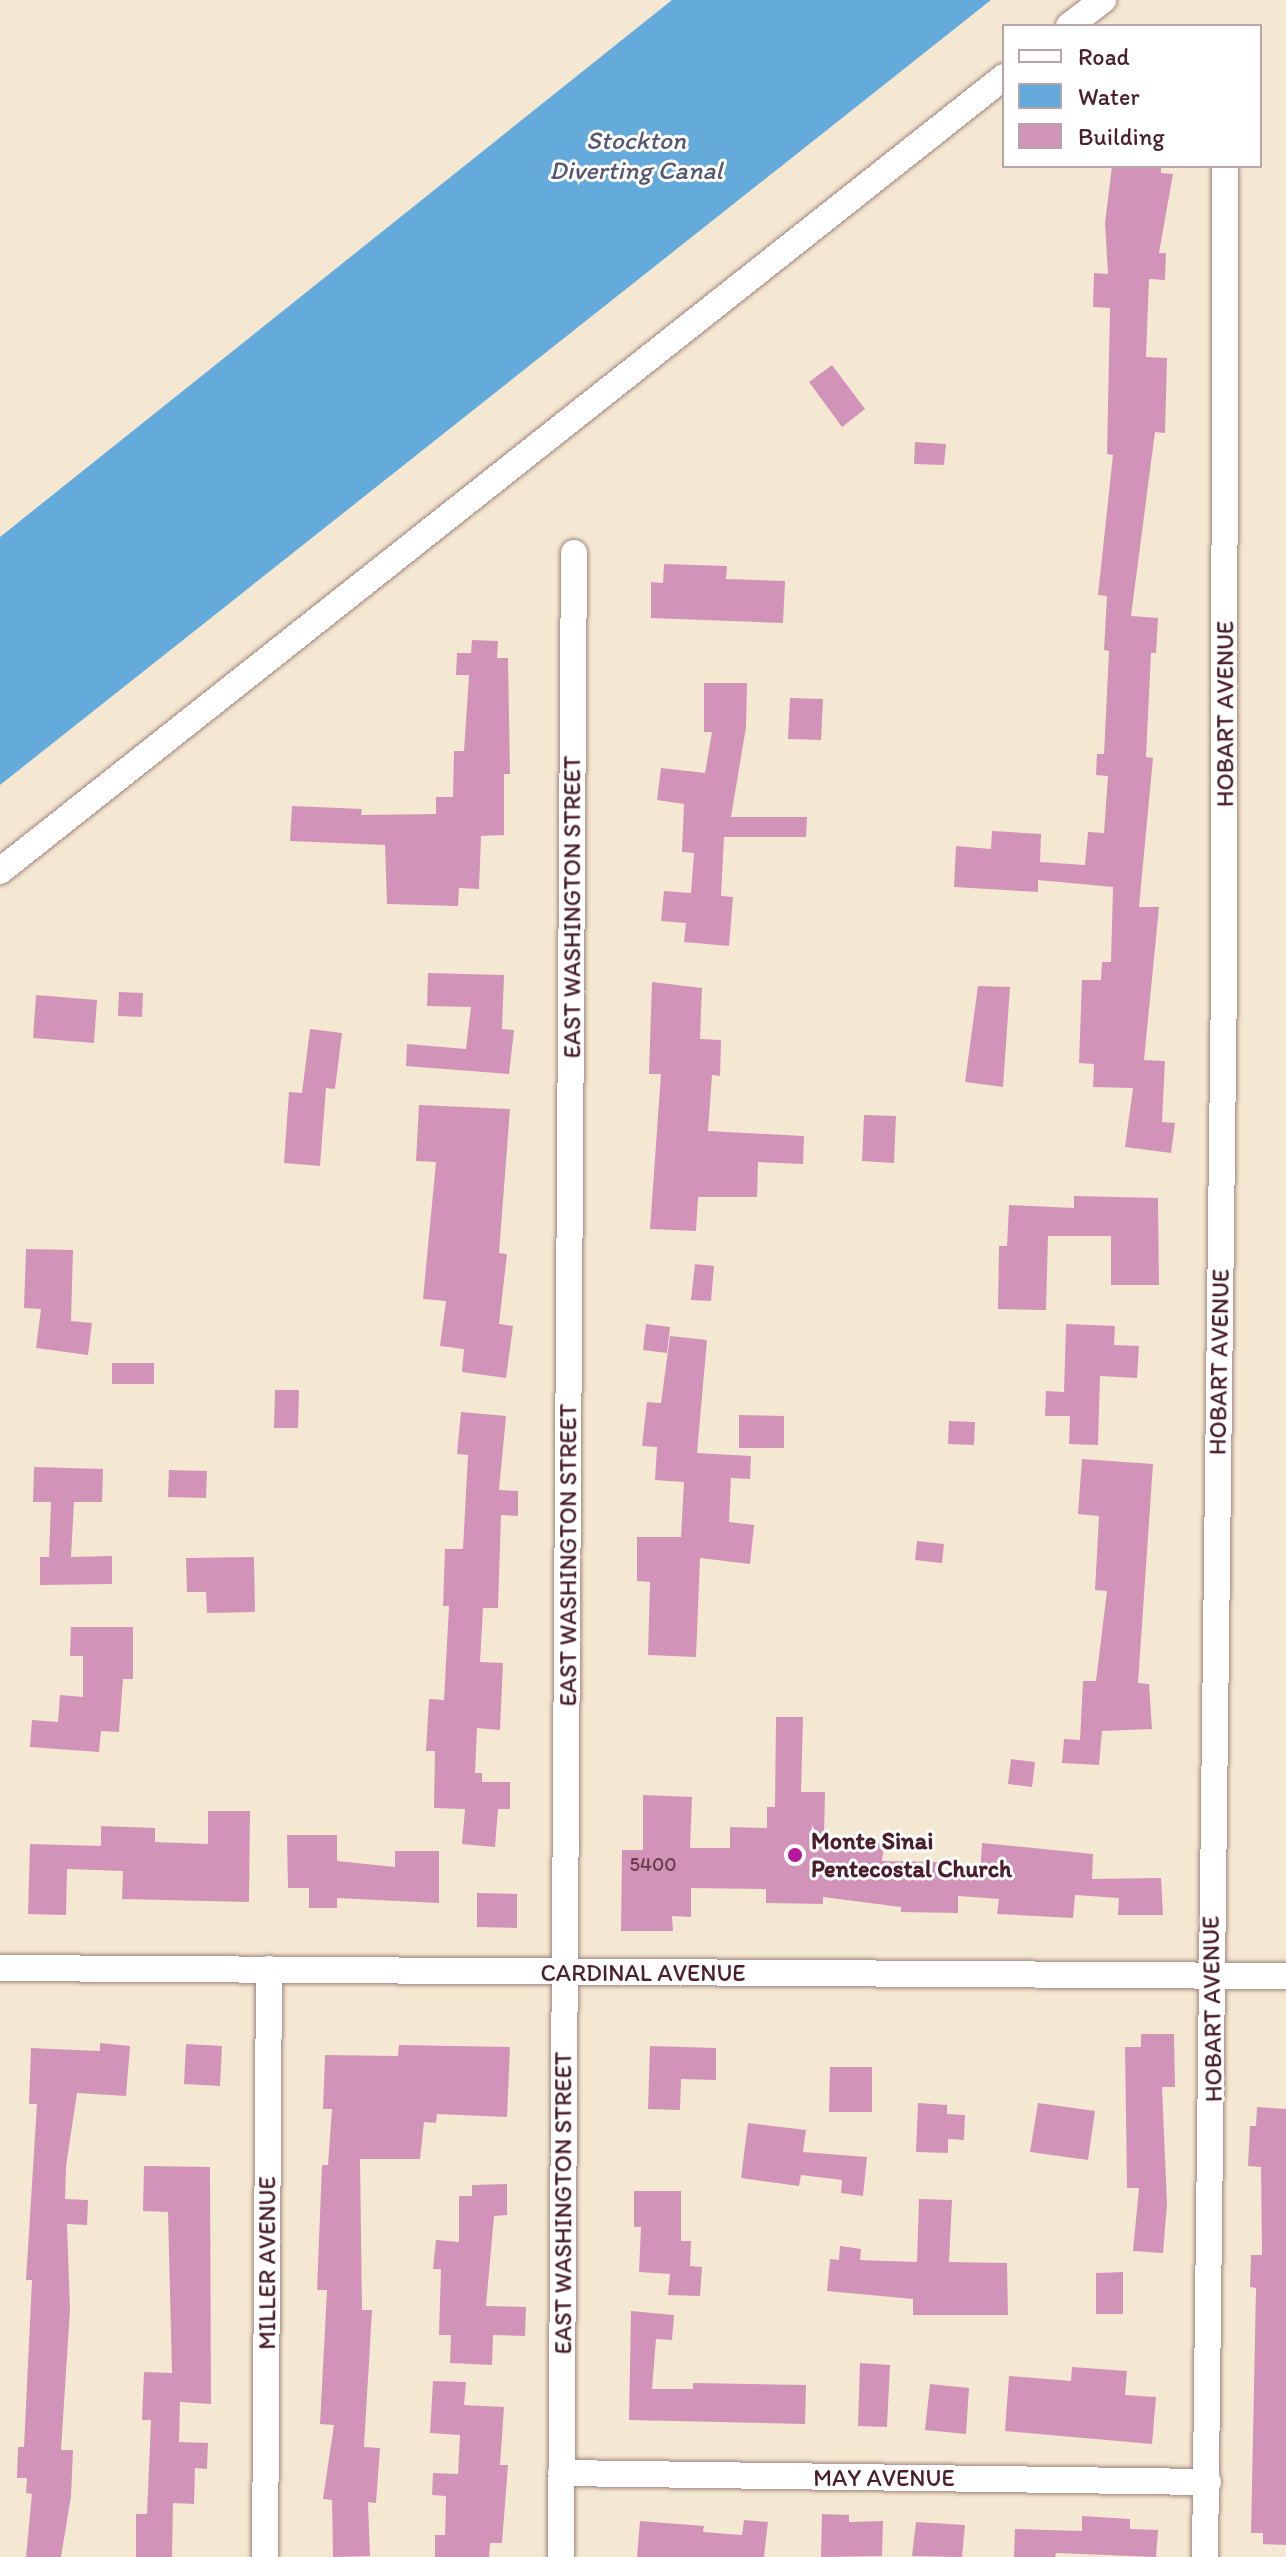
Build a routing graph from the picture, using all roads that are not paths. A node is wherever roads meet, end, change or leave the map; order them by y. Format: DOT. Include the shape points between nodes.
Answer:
graph roads {
  1 [pos="1103,0"];
  2 [pos="1072,24"];
  3 [pos="1002,79"];
  4 [pos="1225,168"];
  5 [pos="574,553"];
  6 [pos="0,871"];
  7 [pos="0,1968"];
  8 [pos="269,1969"];
  9 [pos="565,1973"];
  10 [pos="1213,1976"];
  11 [pos="1286,1976"];
  12 [pos="561,2473"];
  13 [pos="1208,2482"];
  14 [pos="265,2557"];
  15 [pos="561,2557"];
  16 [pos="1205,2557"];
  1 -- 2 [label="street"];
  3 -- 6 [label="street"];
  4 -- 10 [label="street, HOBART AVENUE" via="1224,978"];
  5 -- 9 [label="street, EAST WASHINGTON STREET"];
  7 -- 8 [label="street, CARDINAL AVENUE"];
  8 -- 9 [label="street, CARDINAL AVENUE"];
  8 -- 14 [label="street, MILLER AVENUE"];
  9 -- 10 [label="street, CARDINAL AVENUE"];
  9 -- 12 [label="street, EAST WASHINGTON STREET"];
  10 -- 11 [label="street, CARDINAL AVENUE"];
  10 -- 13 [label="street, HOBART AVENUE"];
  12 -- 13 [label="street, MAY AVENUE"];
  12 -- 15 [label="street, EAST WASHINGTON STREET"];
  13 -- 16 [label="street, HOBART AVENUE"];
}
